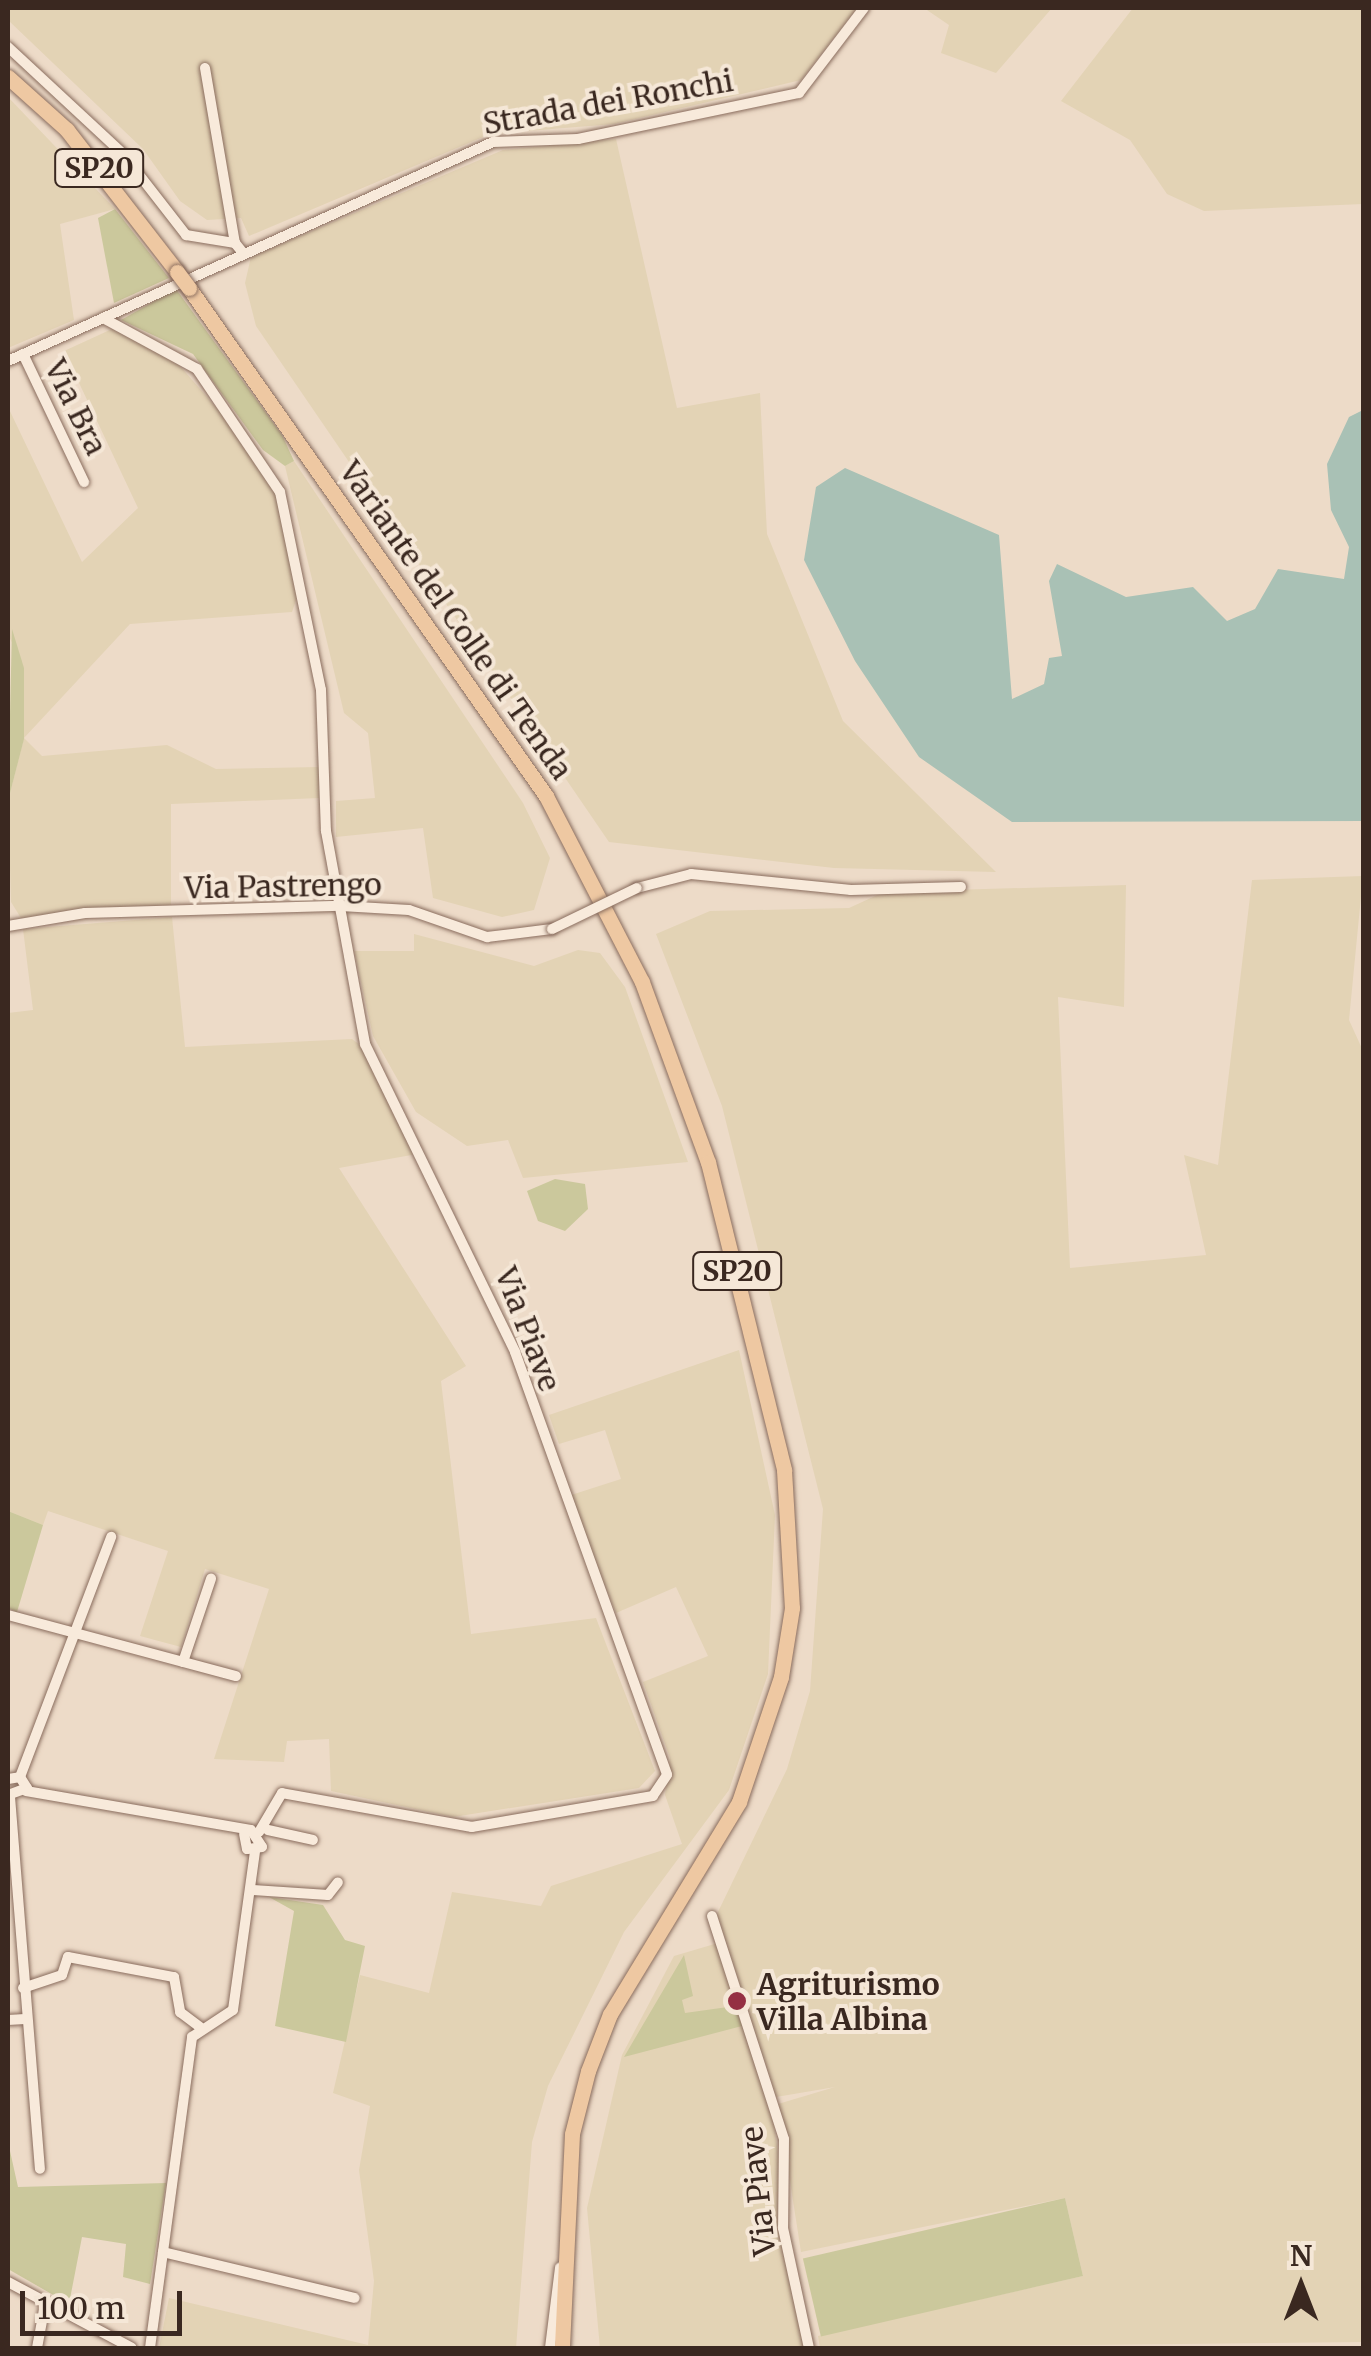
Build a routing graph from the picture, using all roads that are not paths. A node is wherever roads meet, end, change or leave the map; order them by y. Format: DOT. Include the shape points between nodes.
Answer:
graph roads {
  1 [pos="864,8"];
  2 [pos="8,47"];
  3 [pos="205,68"];
  4 [pos="8,77"];
  5 [pos="235,243"];
  6 [pos="244,254"];
  7 [pos="103,318"];
  8 [pos="23,354"];
  9 [pos="8,361"];
  10 [pos="84,482"];
  11 [pos="961,887"];
  12 [pos="341,906"];
  13 [pos="8,926"];
  14 [pos="111,1536"];
  15 [pos="211,1578"];
  16 [pos="8,1615"];
  17 [pos="78,1634"];
  18 [pos="182,1662"];
  19 [pos="236,1676"];
  20 [pos="14,1778"];
  21 [pos="26,1791"];
  22 [pos="9,1796"];
  23 [pos="264,1831"];
  24 [pos="244,1834"];
  25 [pos="313,1840"];
  26 [pos="254,1851"];
  27 [pos="338,1882"];
  28 [pos="253,1890"];
  29 [pos="712,1916"];
  30 [pos="23,1988"];
  31 [pos="25,2019"];
  32 [pos="8,2020"];
  33 [pos="200,2027"];
  34 [pos="40,2169"];
  35 [pos="163,2252"];
  36 [pos="563,2252"];
  37 [pos="8,2282"];
  38 [pos="355,2298"];
  39 [pos="46,2305"];
  40 [pos="37,2348"];
  41 [pos="132,2348"];
  42 [pos="150,2348"];
  43 [pos="550,2348"];
  44 [pos="562,2348"];
  45 [pos="810,2348"];
  1 -- 6 [label="street, Strada dei Ronchi" via="799,93 578,139 493,142"];
  2 -- 5 [label="street" via="123,154 186,235"];
  3 -- 5 [label="street"];
  4 -- 36 [label="main road, Variante del Colle di Tenda / SP20, bridge" via="67,130 178,272 514,747 642,982 708,1162 784,1470 792,1608 768,1728 739,1802 610,2014 572,2134"];
  5 -- 6 [label="street"];
  6 -- 7 [label="street, Strada dei Ronchi"];
  7 -- 8 [label="street, Strada dei Ronchi"];
  7 -- 12 [label="street, Via Piave" via="197,369 280,492 322,690 326,831"];
  8 -- 9 [label="street, Strada dei Ronchi"];
  8 -- 10 [label="street, Via Bra"];
  11 -- 12 [label="street, Via Pastrengo, bridge" via="852,890 691,874 637,888 552,929 487,937 409,910"];
  12 -- 13 [label="street, Via Pastrengo" via="85,913"];
  12 -- 23 [label="street, Via Piave" via="365,1044 515,1352 666,1775 653,1796 472,1827 282,1793"];
  14 -- 17 [label="street"];
  15 -- 18 [label="street"];
  16 -- 17 [label="street"];
  17 -- 18 [label="street"];
  17 -- 20 [label="street"];
  18 -- 19 [label="street"];
  20 -- 21 [label="street"];
  21 -- 22 [label="street"];
  21 -- 24 [label="street"];
  22 -- 30 [label="street"];
  23 -- 24 [label="street"];
  23 -- 25 [label="street"];
  23 -- 26 [label="street"];
  24 -- 26 [label="street"];
  26 -- 28 [label="street"];
  27 -- 28 [label="street" via="328,1895"];
  28 -- 33 [label="street" via="233,2010"];
  29 -- 45 [label="street, Via Piave" via="784,2138 783,2228"];
  30 -- 31 [label="street"];
  30 -- 33 [label="street" via="62,1976 68,1957 174,1978 180,2012"];
  31 -- 32 [label="street"];
  31 -- 34 [label="street"];
  33 -- 35 [label="street" via="192,2037"];
  35 -- 38 [label="street"];
  35 -- 42 [label="street"];
  36 -- 43 [label="street"];
  36 -- 44 [label="main road, Variante del Colle di Tenda / SP20"];
  37 -- 39 [label="street"];
  39 -- 40 [label="street"];
  39 -- 41 [label="street"];
}
